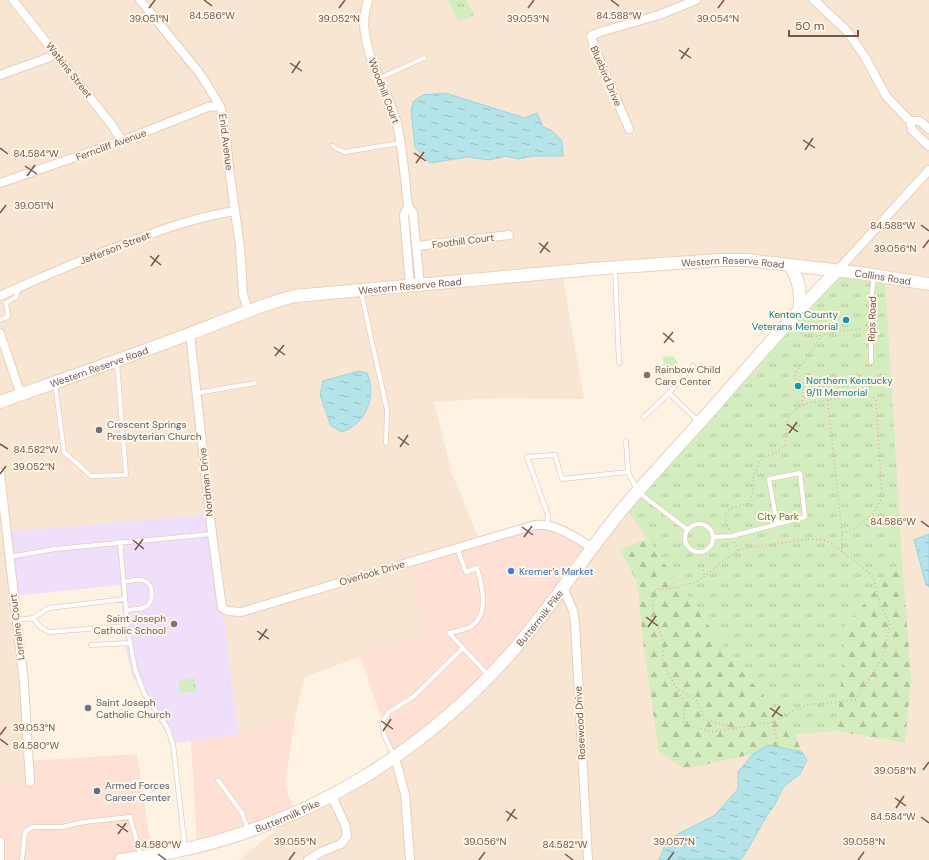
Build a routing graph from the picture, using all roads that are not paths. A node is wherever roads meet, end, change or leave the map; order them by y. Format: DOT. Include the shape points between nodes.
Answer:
graph roads {
  1 [pos="13,0"];
  2 [pos="140,0"];
  3 [pos="368,0"];
  4 [pos="696,0"];
  5 [pos="814,0"];
  6 [pos="56,54"];
  7 [pos="424,58"];
  8 [pos="0,74"];
  9 [pos="380,78"];
  10 [pos="220,106"];
  11 [pos="910,121"];
  12 [pos="629,129"];
  13 [pos="929,129"];
  14 [pos="122,141"];
  15 [pos="400,143"];
  16 [pos="333,146"];
  17 [pos="929,146"];
  18 [pos="929,170"];
  19 [pos="0,183"];
  20 [pos="408,206"];
  21 [pos="235,211"];
  22 [pos="509,235"];
  23 [pos="417,246"];
  24 [pos="791,266"];
  25 [pos="615,268"];
  26 [pos="837,271"];
  27 [pos="874,276"];
  28 [pos="929,284"];
  29 [pos="415,285"];
  30 [pos="18,288"];
  31 [pos="360,290"];
  32 [pos="0,296"];
  33 [pos="800,309"];
  34 [pos="248,311"];
  35 [pos="0,320"];
  36 [pos="0,333"];
  37 [pos="190,334"];
  38 [pos="117,360"];
  39 [pos="871,362"];
  40 [pos="619,364"];
  41 [pos="694,366"];
  42 [pos="55,382"];
  43 [pos="256,383"];
  44 [pos="196,393"];
  45 [pos="669,393"];
  46 [pos="21,395"];
  47 [pos="0,402"];
  48 [pos="644,417"];
  49 [pos="700,422"];
  50 [pos="626,441"];
  51 [pos="386,443"];
  52 [pos="628,472"];
  53 [pos="0,473"];
  54 [pos="638,492"];
  55 [pos="778,524"];
  56 [pos="547,526"];
  57 [pos="688,530"];
  58 [pos="212,534"];
  59 [pos="714,537"];
  60 [pos="120,542"];
  61 [pos="457,548"];
  62 [pos="593,548"];
  63 [pos="9,557"];
  64 [pos="123,582"];
  65 [pos="563,587"];
  66 [pos="125,599"];
  67 [pos="126,610"];
  68 [pos="33,618"];
  69 [pos="16,620"];
  70 [pos="127,626"];
  71 [pos="130,643"];
  72 [pos="91,646"];
  73 [pos="463,648"];
  74 [pos="490,676"];
  75 [pos="395,758"];
  76 [pos="218,780"];
  77 [pos="30,782"];
  78 [pos="331,795"];
  79 [pos="248,831"];
  80 [pos="0,839"];
  81 [pos="185,849"];
  82 [pos="142,857"];
  83 [pos="2,860"];
  84 [pos="22,860"];
  85 [pos="121,860"];
  86 [pos="308,860"];
  87 [pos="410,860"];
  88 [pos="588,860"];
  1 -- 6 [label="street, Watkins Street"];
  2 -- 10 [label="street, Enid Avenue" via="201,75"];
  3 -- 9 [label="street, Woodhill Court" via="365,33 370,55"];
  4 -- 12 [label="street, Bluebird Drive" via="659,15 591,36 594,49"];
  5 -- 11 [label="street" via="847,31 865,57 886,96"];
  6 -- 8 [label="street"];
  6 -- 14 [label="street, Watkins Street"];
  7 -- 9 [label="lane"];
  9 -- 15 [label="street, Woodhill Court" via="394,112"];
  10 -- 14 [label="street, Ferncliff Avenue" via="208,107"];
  10 -- 21 [label="street, Enid Avenue" via="224,119"];
  11 -- 13 [label="street" via="920,121"];
  11 -- 17 [label="street" via="912,130"];
  14 -- 19 [label="street, Ferncliff Avenue"];
  15 -- 16 [label="lane" via="345,152"];
  15 -- 20 [label="street, Woodhill Court"];
  18 -- 26 [label="street, Buttermilk Pike"];
  20 -- 23 [label="street, Woodhill Court" via="413,213"];
  20 -- 29 [label="street, Woodhill Court" via="404,215"];
  21 -- 30 [label="street, Jefferson Street" via="203,217 140,238 76,262"];
  21 -- 34 [label="street, Enid Avenue" via="243,294"];
  22 -- 23 [label="street, Foothill Court"];
  23 -- 29 [label="street, Woodhill Court"];
  24 -- 25 [label="main road, Western Reserve Road" via="747,260 719,260"];
  24 -- 26 [label="main road, Western Reserve Road"];
  24 -- 33 [label="main road" via="799,282"];
  25 -- 29 [label="main road, Western Reserve Road"];
  25 -- 40 [label="lane"];
  26 -- 27 [label="main road, Collins Road"];
  26 -- 33 [label="main road, Buttermilk Pike"];
  27 -- 28 [label="main road, Collins Road"];
  27 -- 39 [label="lane, Rips Road" via="871,301"];
  29 -- 31 [label="main road, Western Reserve Road"];
  30 -- 32 [label="street, Jefferson Street"];
  30 -- 35 [label="lane" via="16,297 6,303 8,317"];
  31 -- 34 [label="main road, Western Reserve Road" via="295,296"];
  31 -- 51 [label="lane" via="387,410"];
  33 -- 49 [label="main road, Buttermilk Pike"];
  34 -- 37 [label="main road, Western Reserve Road"];
  36 -- 46 [label="street"];
  37 -- 38 [label="main road, Western Reserve Road"];
  37 -- 44 [label="street, Nordman Drive"];
  38 -- 42 [label="main road, Western Reserve Road"];
  38 -- 42 [label="lane" via="126,475 90,476 64,452"];
  41 -- 45 [label="lane"];
  42 -- 46 [label="main road, Western Reserve Road"];
  43 -- 44 [label="lane"];
  44 -- 58 [label="street, Nordman Drive"];
  45 -- 48 [label="lane"];
  45 -- 49 [label="lane"];
  46 -- 47 [label="main road, Western Reserve Road"];
  49 -- 54 [label="main road, Buttermilk Pike"];
  50 -- 52 [label="lane"];
  52 -- 54 [label="lane"];
  52 -- 56 [label="lane" via="562,479 555,455 527,457 548,515"];
  53 -- 63 [label="street, Lorraine Court"];
  54 -- 57 [label="lane"];
  54 -- 62 [label="main road, Buttermilk Pike"];
  55 -- 55 [label="lane" via="805,517 800,473 769,479"];
  55 -- 59 [label="lane" via="732,536"];
  56 -- 61 [label="street, Overlook Drive" via="535,525"];
  56 -- 62 [label="street, Overlook Drive" via="563,531"];
  57 -- 59 [label="lane" via="694,524 703,524 710,529"];
  57 -- 59 [label="lane" via="686,544 694,551 708,549"];
  58 -- 60 [label="lane"];
  58 -- 61 [label="street, Overlook Drive" via="222,608 236,612"];
  60 -- 63 [label="lane"];
  60 -- 64 [label="lane"];
  61 -- 73 [label="lane" via="466,572 477,568 483,602 483,611 473,626 449,633"];
  62 -- 65 [label="main road, Buttermilk Pike"];
  63 -- 69 [label="street, Lorraine Court"];
  64 -- 66 [label="lane"];
  64 -- 67 [label="lane" via="144,580 152,593 150,602 145,607"];
  65 -- 74 [label="main road, Buttermilk Pike" via="533,627"];
  65 -- 88 [label="street, Rosewood Drive" via="573,611 575,624"];
  66 -- 67 [label="lane"];
  66 -- 68 [label="lane" via="49,608"];
  67 -- 70 [label="lane"];
  68 -- 69 [label="lane"];
  68 -- 70 [label="lane" via="40,627 49,632"];
  69 -- 77 [label="street, Lorraine Court" via="24,684"];
  70 -- 71 [label="lane"];
  71 -- 72 [label="lane"];
  71 -- 81 [label="lane" via="135,669 144,693 167,727 174,744"];
  73 -- 74 [label="lane"];
  73 -- 75 [label="lane" via="413,697 389,712 382,722 384,735"];
  74 -- 75 [label="main road, Buttermilk Pike" via="453,712"];
  75 -- 78 [label="main road, Buttermilk Pike"];
  75 -- 87 [label="street" via="405,794"];
  76 -- 79 [label="lane" via="242,813"];
  78 -- 79 [label="main road, Buttermilk Pike" via="294,814"];
  78 -- 86 [label="street" via="345,824 347,836 341,844"];
  79 -- 81 [label="main road, Buttermilk Pike"];
  80 -- 83 [label="lane"];
  81 -- 82 [label="main road, Buttermilk Pike"];
  82 -- 84 [label="lane" via="130,817 62,827 32,827 26,832"];
  82 -- 85 [label="main road, Buttermilk Pike"];
}
